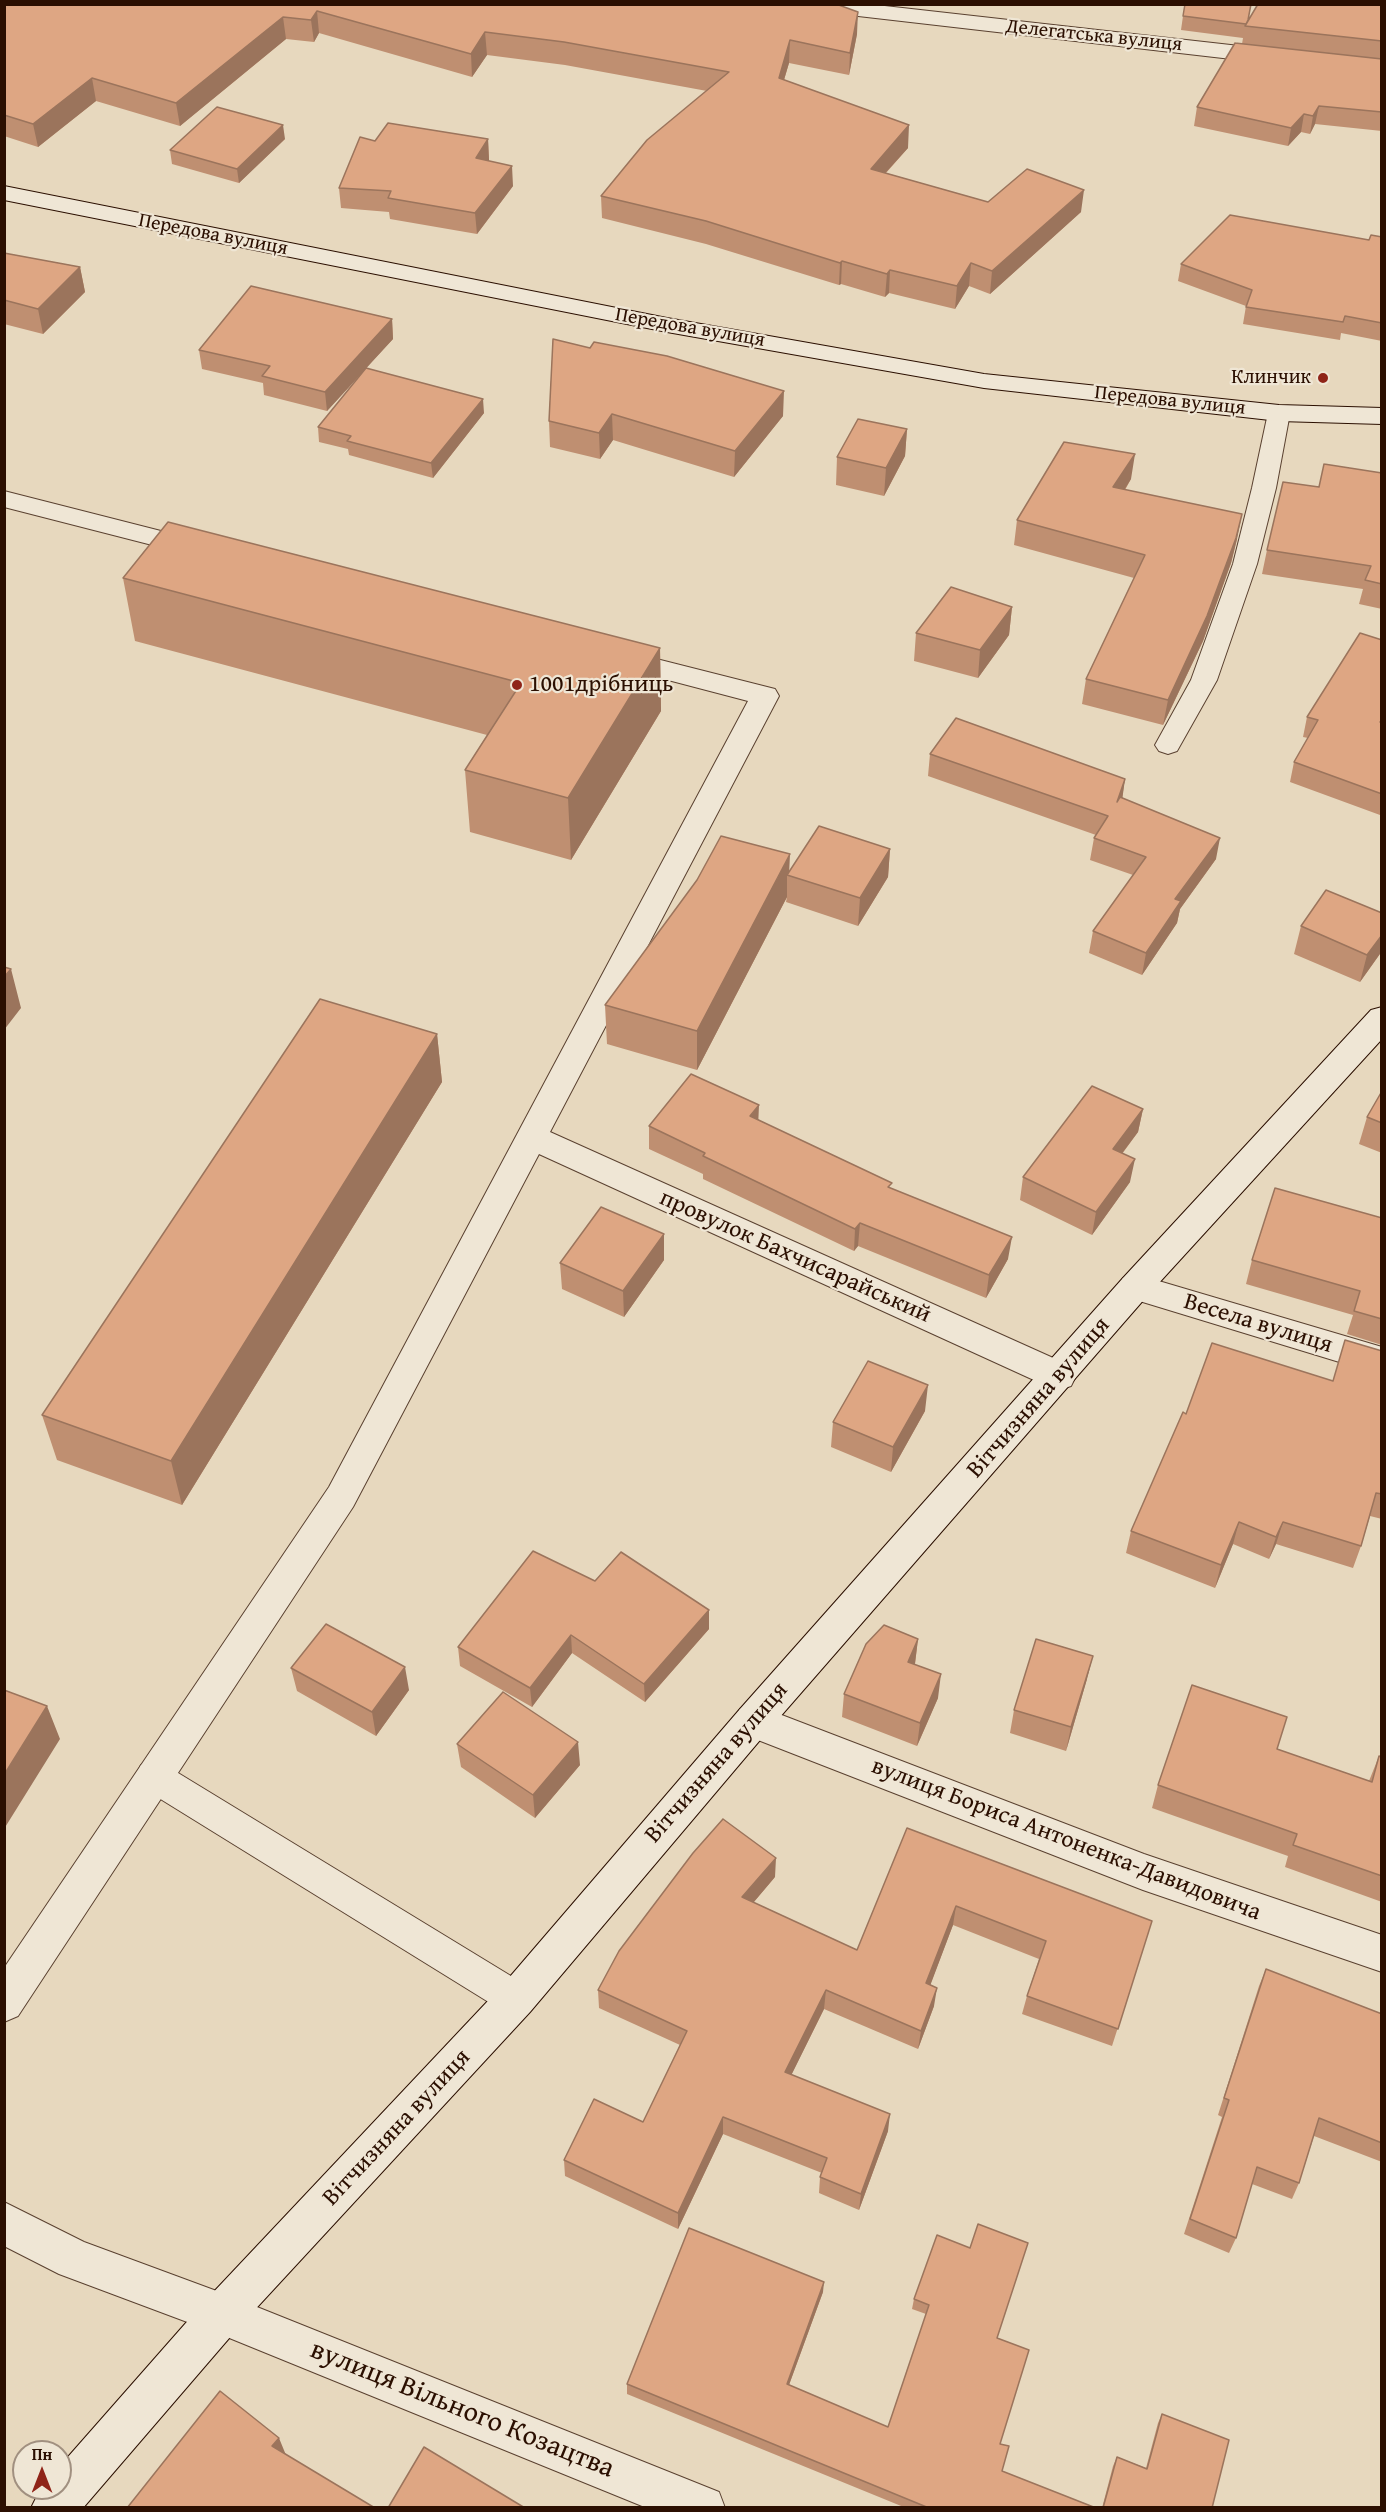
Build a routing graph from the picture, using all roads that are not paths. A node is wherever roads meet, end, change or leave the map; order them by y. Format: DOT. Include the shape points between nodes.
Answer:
graph roads {
  1 [pos="806,4"];
  2 [pos="1300,59"];
  3 [pos="4,193"];
  4 [pos="1278,413"];
  5 [pos="1382,416"];
  6 [pos="4,499"];
  7 [pos="223,556"];
  8 [pos="592,651"];
  9 [pos="1168,745"];
  10 [pos="1382,1018"];
  11 [pos="531,1137"];
  12 [pos="1135,1287"];
  13 [pos="1382,1361"];
  14 [pos="1059,1376"];
  15 [pos="753,1721"];
  16 [pos="153,1776"];
  17 [pos="1382,1954"];
  18 [pos="516,1999"];
  19 [pos="4,2003"];
  20 [pos="4,2223"];
  21 [pos="222,2314"];
  22 [pos="684,2504"];
  23 [pos="53,2508"];
  1 -- 2 [label="street, Делегатська вулиця"];
  3 -- 4 [label="street, Передова вулиця" via="667,325 984,381"];
  4 -- 5 [label="street, Передова вулиця"];
  4 -- 9 [label="lane" via="1245,564 1204,680"];
  6 -- 7 [label="street"];
  8 -- 11 [label="street" via="765,696"];
  10 -- 12 [label="street, Вітчизняна вулиця"];
  11 -- 14 [label="street, провулок Бахчисарайський"];
  11 -- 16 [label="street" via="341,1497"];
  12 -- 13 [label="street, Весела вулиця"];
  12 -- 14 [label="street, Вітчизняна вулиця"];
  14 -- 15 [label="street, Вітчизняна вулиця"];
  15 -- 17 [label="street, вулиця Бориса Антоненка-Давидовича" via="1143,1872"];
  15 -- 18 [label="street, Вітчизняна вулиця"];
  16 -- 18 [label="lane"];
  16 -- 19 [label="street"];
  18 -- 21 [label="street, Вітчизняна вулиця"];
  20 -- 21 [label="street, вулиця Вільного Козацтва" via="74,2259"];
  21 -- 22 [label="street, вулиця Вільного Козацтва"];
  21 -- 23 [label="street, Вітчизняна вулиця"];
}
